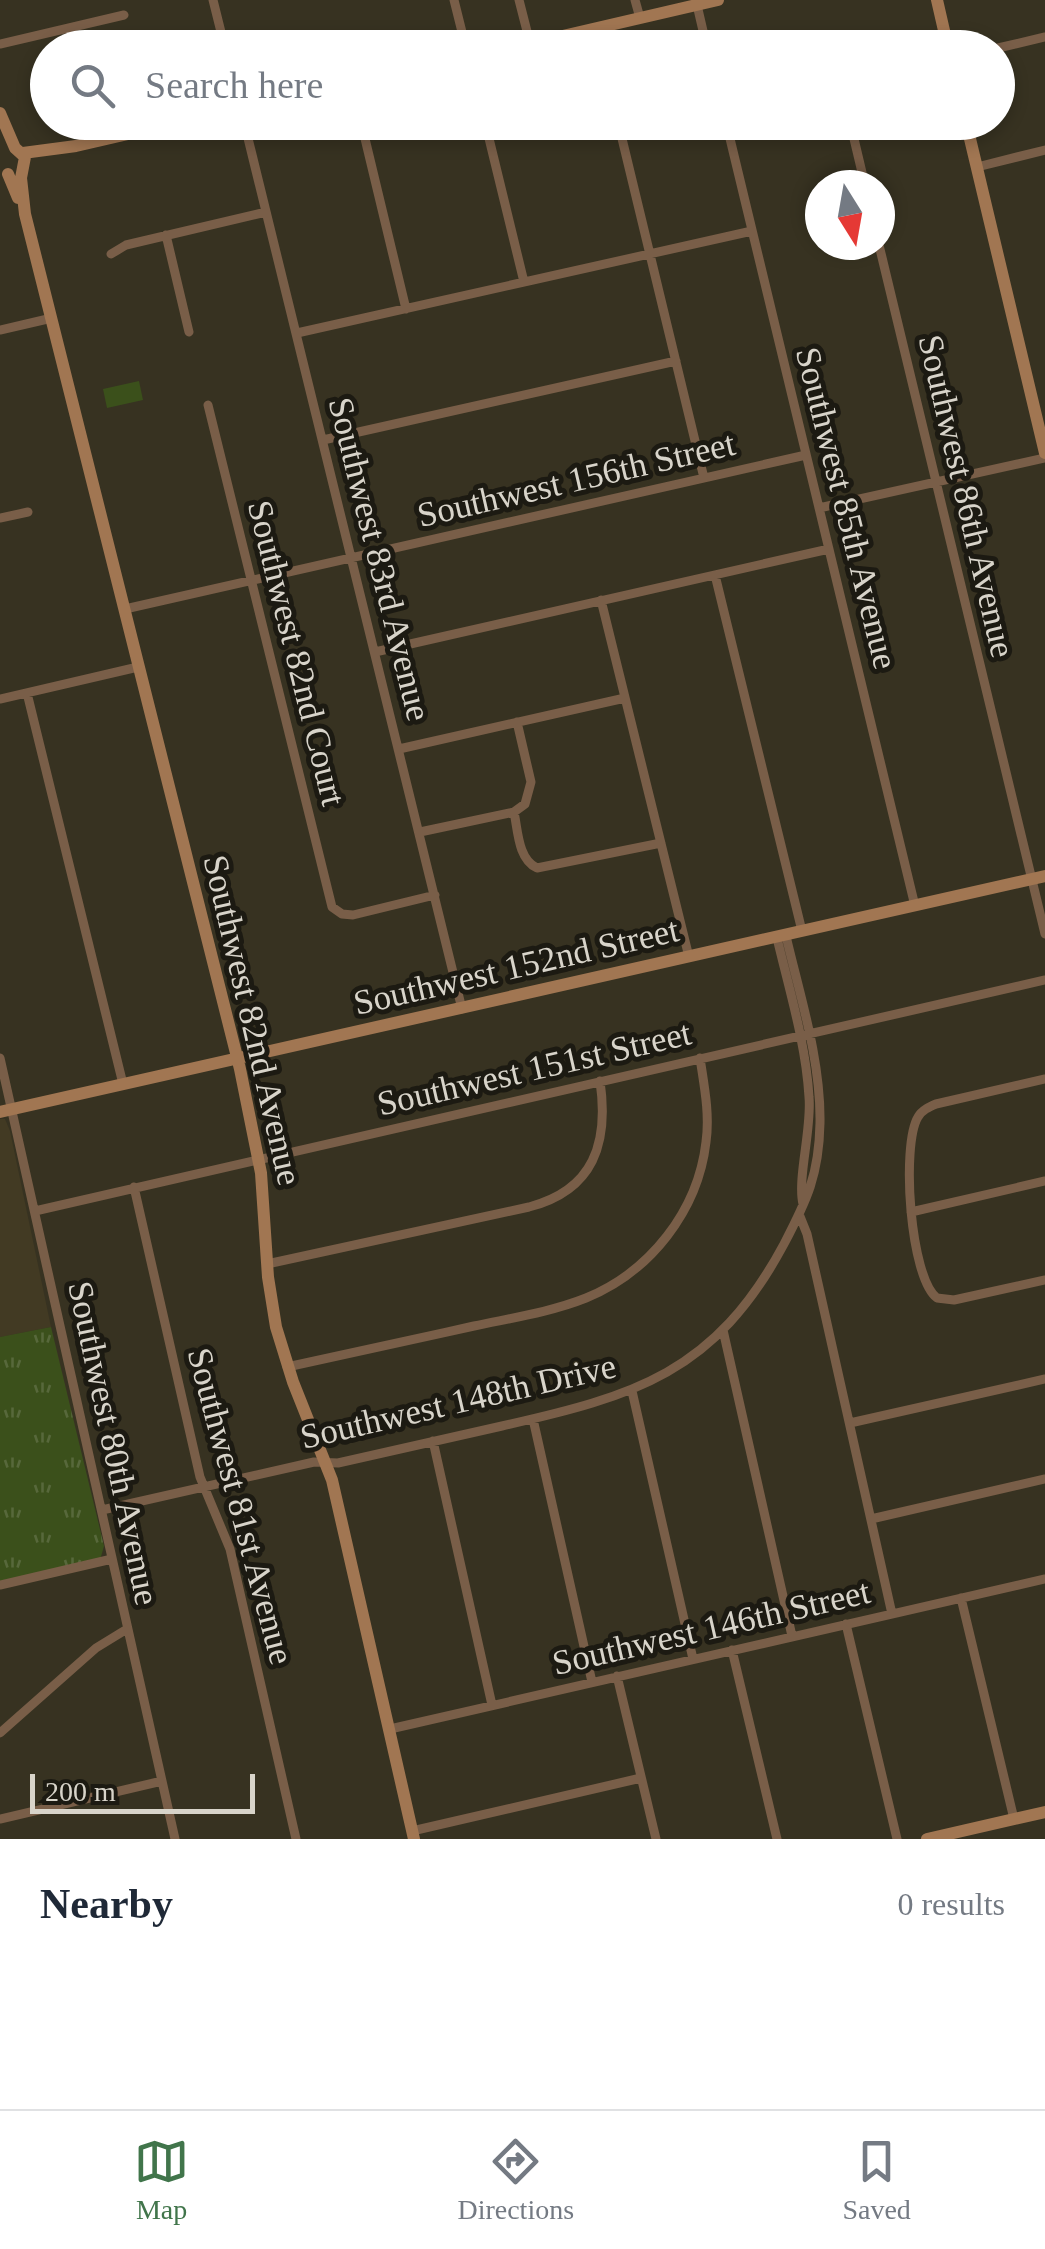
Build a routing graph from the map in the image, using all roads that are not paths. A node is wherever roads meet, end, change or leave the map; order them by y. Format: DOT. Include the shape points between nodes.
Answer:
graph roads {
  1 [pos="213,0"];
  2 [pos="454,0"];
  3 [pos="519,0"];
  4 [pos="636,0"];
  5 [pos="718,0"];
  6 [pos="936,0"];
  7 [pos="697,5"];
  8 [pos="124,15"];
  9 [pos="640,18"];
  10 [pos="596,28"];
  11 [pos="60,30"];
  12 [pos="220,30"];
  13 [pos="462,30"];
  14 [pos="527,30"];
  15 [pos="587,30"];
  16 [pos="703,30"];
  17 [pos="944,30"];
  18 [pos="30,37"];
  19 [pos="1045,37"];
  20 [pos="0,44"];
  21 [pos="1015,44"];
  22 [pos="0,115"];
  23 [pos="102,140"];
  24 [pos="248,140"];
  25 [pos="365,140"];
  26 [pos="489,140"];
  27 [pos="622,140"];
  28 [pos="730,140"];
  29 [pos="854,140"];
  30 [pos="970,140"];
  31 [pos="1045,150"];
  32 [pos="15,157"];
  33 [pos="977,166"];
  34 [pos="861,170"];
  35 [pos="3,171"];
  36 [pos="266,212"];
  37 [pos="25,214"];
  38 [pos="752,230"];
  39 [pos="166,235"];
  40 [pos="111,254"];
  41 [pos="650,254"];
  42 [pos="883,260"];
  43 [pos="524,282"];
  44 [pos="406,309"];
  45 [pos="52,318"];
  46 [pos="0,330"];
  47 [pos="189,332"];
  48 [pos="297,333"];
  49 [pos="676,361"];
  50 [pos="208,404"];
  51 [pos="323,440"];
  52 [pos="806,454"];
  53 [pos="1045,456"];
  54 [pos="704,478"];
  55 [pos="936,483"];
  56 [pos="819,508"];
  57 [pos="28,512"];
  58 [pos="0,518"];
  59 [pos="829,549"];
  60 [pos="352,558"];
  61 [pos="715,575"];
  62 [pos="251,580"];
  63 [pos="602,600"];
  64 [pos="125,610"];
  65 [pos="375,652"];
  66 [pos="138,668"];
  67 [pos="26,693"];
  68 [pos="626,698"];
  69 [pos="0,699"];
  70 [pos="516,722"];
  71 [pos="398,749"];
  72 [pos="514,812"];
  73 [pos="420,832"];
  74 [pos="661,842"];
  75 [pos="1038,878"];
  76 [pos="436,895"];
  77 [pos="914,906"];
  78 [pos="802,931"];
  79 [pos="1045,934"];
  80 [pos="781,937"];
  81 [pos="689,958"];
  82 [pos="1045,980"];
  83 [pos="462,1009"];
  84 [pos="803,1035"];
  85 [pos="0,1058"];
  86 [pos="700,1058"];
  87 [pos="237,1059"];
  88 [pos="1045,1079"];
  89 [pos="600,1081"];
  90 [pos="123,1084"];
  91 [pos="6,1111"];
  92 [pos="259,1160"];
  93 [pos="1045,1181"];
  94 [pos="134,1188"];
  95 [pos="801,1209"];
  96 [pos="35,1211"];
  97 [pos="911,1212"];
  98 [pos="267,1264"];
  99 [pos="1045,1280"];
  100 [pos="722,1330"];
  101 [pos="288,1367"];
  102 [pos="1045,1379"];
  103 [pos="632,1391"];
  104 [pos="533,1419"];
  105 [pos="850,1424"];
  106 [pos="433,1441"];
  107 [pos="326,1462"];
  108 [pos="1045,1479"];
  109 [pos="204,1487"];
  110 [pos="102,1510"];
  111 [pos="872,1519"];
  112 [pos="112,1559"];
  113 [pos="1045,1579"];
  114 [pos="0,1585"];
  115 [pos="962,1598"];
  116 [pos="892,1614"];
  117 [pos="846,1624"];
  118 [pos="126,1630"];
  119 [pos="792,1636"];
  120 [pos="732,1650"];
  121 [pos="693,1659"];
  122 [pos="618,1676"];
  123 [pos="592,1682"];
  124 [pos="492,1705"];
  125 [pos="390,1730"];
  126 [pos="0,1734"];
  127 [pos="642,1778"];
  128 [pos="162,1781"];
  129 [pos="1045,1812"];
  130 [pos="0,1819"];
  131 [pos="1014,1820"];
  132 [pos="413,1835"];
  133 [pos="175,1839"];
  134 [pos="296,1839"];
  135 [pos="656,1839"];
  136 [pos="777,1839"];
  137 [pos="898,1839"];
  138 [pos="927,1839"];
  1 -- 12 [label="street"];
  2 -- 13 [label="street"];
  3 -- 14 [label="street"];
  4 -- 9 [label="street"];
  5 -- 7 [label="street"];
  6 -- 17 [label="street"];
  7 -- 9 [label="street"];
  7 -- 16 [label="street"];
  8 -- 11 [label="street"];
  9 -- 10 [label="street"];
  10 -- 15 [label="street"];
  18 -- 20 [label="street"];
  19 -- 21 [label="street"];
  22 -- 32 [label="street, Southwest 82nd Avenue"];
  23 -- 32 [label="street"];
  24 -- 36 [label="street, Southwest 83rd Avenue"];
  25 -- 44 [label="street"];
  26 -- 43 [label="street"];
  27 -- 41 [label="street"];
  28 -- 38 [label="street, Southwest 85th Avenue"];
  29 -- 34 [label="street"];
  30 -- 33 [label="street"];
  31 -- 33 [label="street"];
  32 -- 35 [label="street" via="16,174"];
  32 -- 37 [label="street, Southwest 82nd Avenue"];
  33 -- 53 [label="street"];
  35 -- 37 [label="street, Southwest 82nd Avenue"];
  36 -- 39 [label="street"];
  36 -- 48 [label="street, Southwest 83rd Avenue"];
  37 -- 45 [label="street, Southwest 82nd Avenue"];
  38 -- 41 [label="street"];
  38 -- 52 [label="street, Southwest 85th Avenue"];
  39 -- 40 [label="street"];
  39 -- 47 [label="street"];
  41 -- 43 [label="street"];
  41 -- 49 [label="street"];
  42 -- 55 [label="street, Southwest 86th Avenue"];
  43 -- 44 [label="street"];
  44 -- 48 [label="street"];
  45 -- 46 [label="street"];
  45 -- 64 [label="street, Southwest 82nd Avenue"];
  48 -- 51 [label="street, Southwest 83rd Avenue"];
  49 -- 51 [label="street"];
  49 -- 54 [label="street"];
  50 -- 62 [label="street, Southwest 82nd Court"];
  51 -- 60 [label="street, Southwest 83rd Avenue"];
  52 -- 54 [label="street, Southwest 156th Street"];
  52 -- 56 [label="street, Southwest 85th Avenue"];
  53 -- 55 [label="street"];
  54 -- 60 [label="street, Southwest 156th Street"];
  55 -- 56 [label="street"];
  55 -- 75 [label="street, Southwest 86th Avenue"];
  56 -- 59 [label="street, Southwest 85th Avenue"];
  57 -- 58 [label="street"];
  59 -- 61 [label="street"];
  59 -- 77 [label="street, Southwest 85th Avenue"];
  60 -- 62 [label="street, Southwest 156th Street"];
  60 -- 65 [label="street, Southwest 83rd Avenue"];
  61 -- 63 [label="street"];
  61 -- 78 [label="street"];
  62 -- 64 [label="street, Southwest 156th Street"];
  62 -- 76 [label="street, Southwest 82nd Court" via="329,897 338,912 353,915"];
  63 -- 65 [label="street"];
  63 -- 68 [label="street"];
  64 -- 66 [label="street, Southwest 82nd Avenue"];
  65 -- 71 [label="street, Southwest 83rd Avenue"];
  66 -- 67 [label="street"];
  66 -- 87 [label="street, Southwest 82nd Avenue"];
  67 -- 69 [label="street"];
  67 -- 90 [label="street"];
  68 -- 70 [label="street"];
  68 -- 74 [label="street"];
  70 -- 71 [label="street"];
  70 -- 72 [label="street" via="531,787 528,801"];
  71 -- 73 [label="street, Southwest 83rd Avenue"];
  72 -- 73 [label="street"];
  72 -- 74 [label="street" via="532,867"];
  73 -- 76 [label="street, Southwest 83rd Avenue"];
  74 -- 81 [label="street"];
  75 -- 77 [label="street, Southwest 152nd Street"];
  75 -- 79 [label="street, Southwest 86th Avenue"];
  76 -- 83 [label="street, Southwest 83rd Avenue"];
  77 -- 78 [label="street, Southwest 152nd Street"];
  78 -- 80 [label="street, Southwest 152nd Street"];
  80 -- 81 [label="street, Southwest 152nd Street"];
  80 -- 84 [label="street, Southwest 148th Drive"];
  81 -- 83 [label="street, Southwest 152nd Street"];
  82 -- 84 [label="street, Southwest 151st Street"];
  83 -- 87 [label="street, Southwest 152nd Street"];
  84 -- 86 [label="street, Southwest 151st Street"];
  84 -- 95 [label="street, Southwest 148th Drive" via="817,1078 820,1125 813,1185"];
  85 -- 91 [label="street, Southwest 80th Avenue"];
  86 -- 89 [label="street, Southwest 151st Street"];
  86 -- 101 [label="street" via="707,1122 700,1172 666,1238 630,1273 555,1308"];
  87 -- 90 [label="street, Southwest 152nd Street"];
  87 -- 92 [label="street, Southwest 82nd Avenue"];
  88 -- 97 [label="street" via="925,1109 917,1118"];
  89 -- 92 [label="street, Southwest 151st Street"];
  89 -- 98 [label="street" via="600,1143 586,1172 562,1195"];
  90 -- 91 [label="street, Southwest 152nd Street"];
  91 -- 96 [label="street, Southwest 80th Avenue"];
  92 -- 94 [label="street, Southwest 151st Street"];
  92 -- 98 [label="street, Southwest 82nd Avenue"];
  93 -- 97 [label="street"];
  94 -- 96 [label="street, Southwest 151st Street"];
  94 -- 109 [label="street, Southwest 81st Avenue"];
  95 -- 100 [label="street, Southwest 148th Drive" via="757,1289"];
  95 -- 105 [label="street"];
  96 -- 110 [label="street, Southwest 80th Avenue"];
  97 -- 99 [label="street" via="924,1282 937,1298"];
  98 -- 101 [label="street, Southwest 82nd Avenue"];
  100 -- 103 [label="street, Southwest 148th Drive" via="680,1366"];
  100 -- 119 [label="street"];
  101 -- 107 [label="street, Southwest 82nd Avenue"];
  102 -- 105 [label="street"];
  103 -- 104 [label="street, Southwest 148th Drive"];
  103 -- 121 [label="street"];
  104 -- 106 [label="street, Southwest 148th Drive"];
  104 -- 123 [label="street"];
  105 -- 111 [label="street"];
  106 -- 107 [label="street, Southwest 148th Drive"];
  106 -- 124 [label="street"];
  107 -- 109 [label="street, Southwest 148th Drive"];
  107 -- 125 [label="street, Southwest 82nd Avenue"];
  108 -- 111 [label="street"];
  109 -- 110 [label="street, Southwest 148th Drive"];
  109 -- 134 [label="street, Southwest 81st Avenue" via="230,1549"];
  110 -- 112 [label="street, Southwest 80th Avenue"];
  111 -- 116 [label="street"];
  112 -- 114 [label="street"];
  112 -- 118 [label="street, Southwest 80th Avenue"];
  113 -- 115 [label="street, Southwest 146th Street"];
  115 -- 116 [label="street, Southwest 146th Street"];
  115 -- 131 [label="street"];
  116 -- 117 [label="street, Southwest 146th Street"];
  117 -- 119 [label="street, Southwest 146th Street"];
  117 -- 137 [label="street"];
  118 -- 126 [label="street" via="96,1648"];
  118 -- 128 [label="street, Southwest 80th Avenue"];
  119 -- 120 [label="street, Southwest 146th Street"];
  120 -- 121 [label="street, Southwest 146th Street"];
  120 -- 136 [label="street"];
  121 -- 122 [label="street, Southwest 146th Street"];
  122 -- 123 [label="street, Southwest 146th Street"];
  122 -- 127 [label="street"];
  123 -- 124 [label="street, Southwest 146th Street"];
  124 -- 125 [label="street, Southwest 146th Street"];
  125 -- 132 [label="street, Southwest 82nd Avenue"];
  127 -- 132 [label="street"];
  127 -- 135 [label="street"];
  128 -- 130 [label="street"];
  128 -- 133 [label="street, Southwest 80th Avenue"];
  129 -- 131 [label="street"];
  131 -- 138 [label="street"];
}
